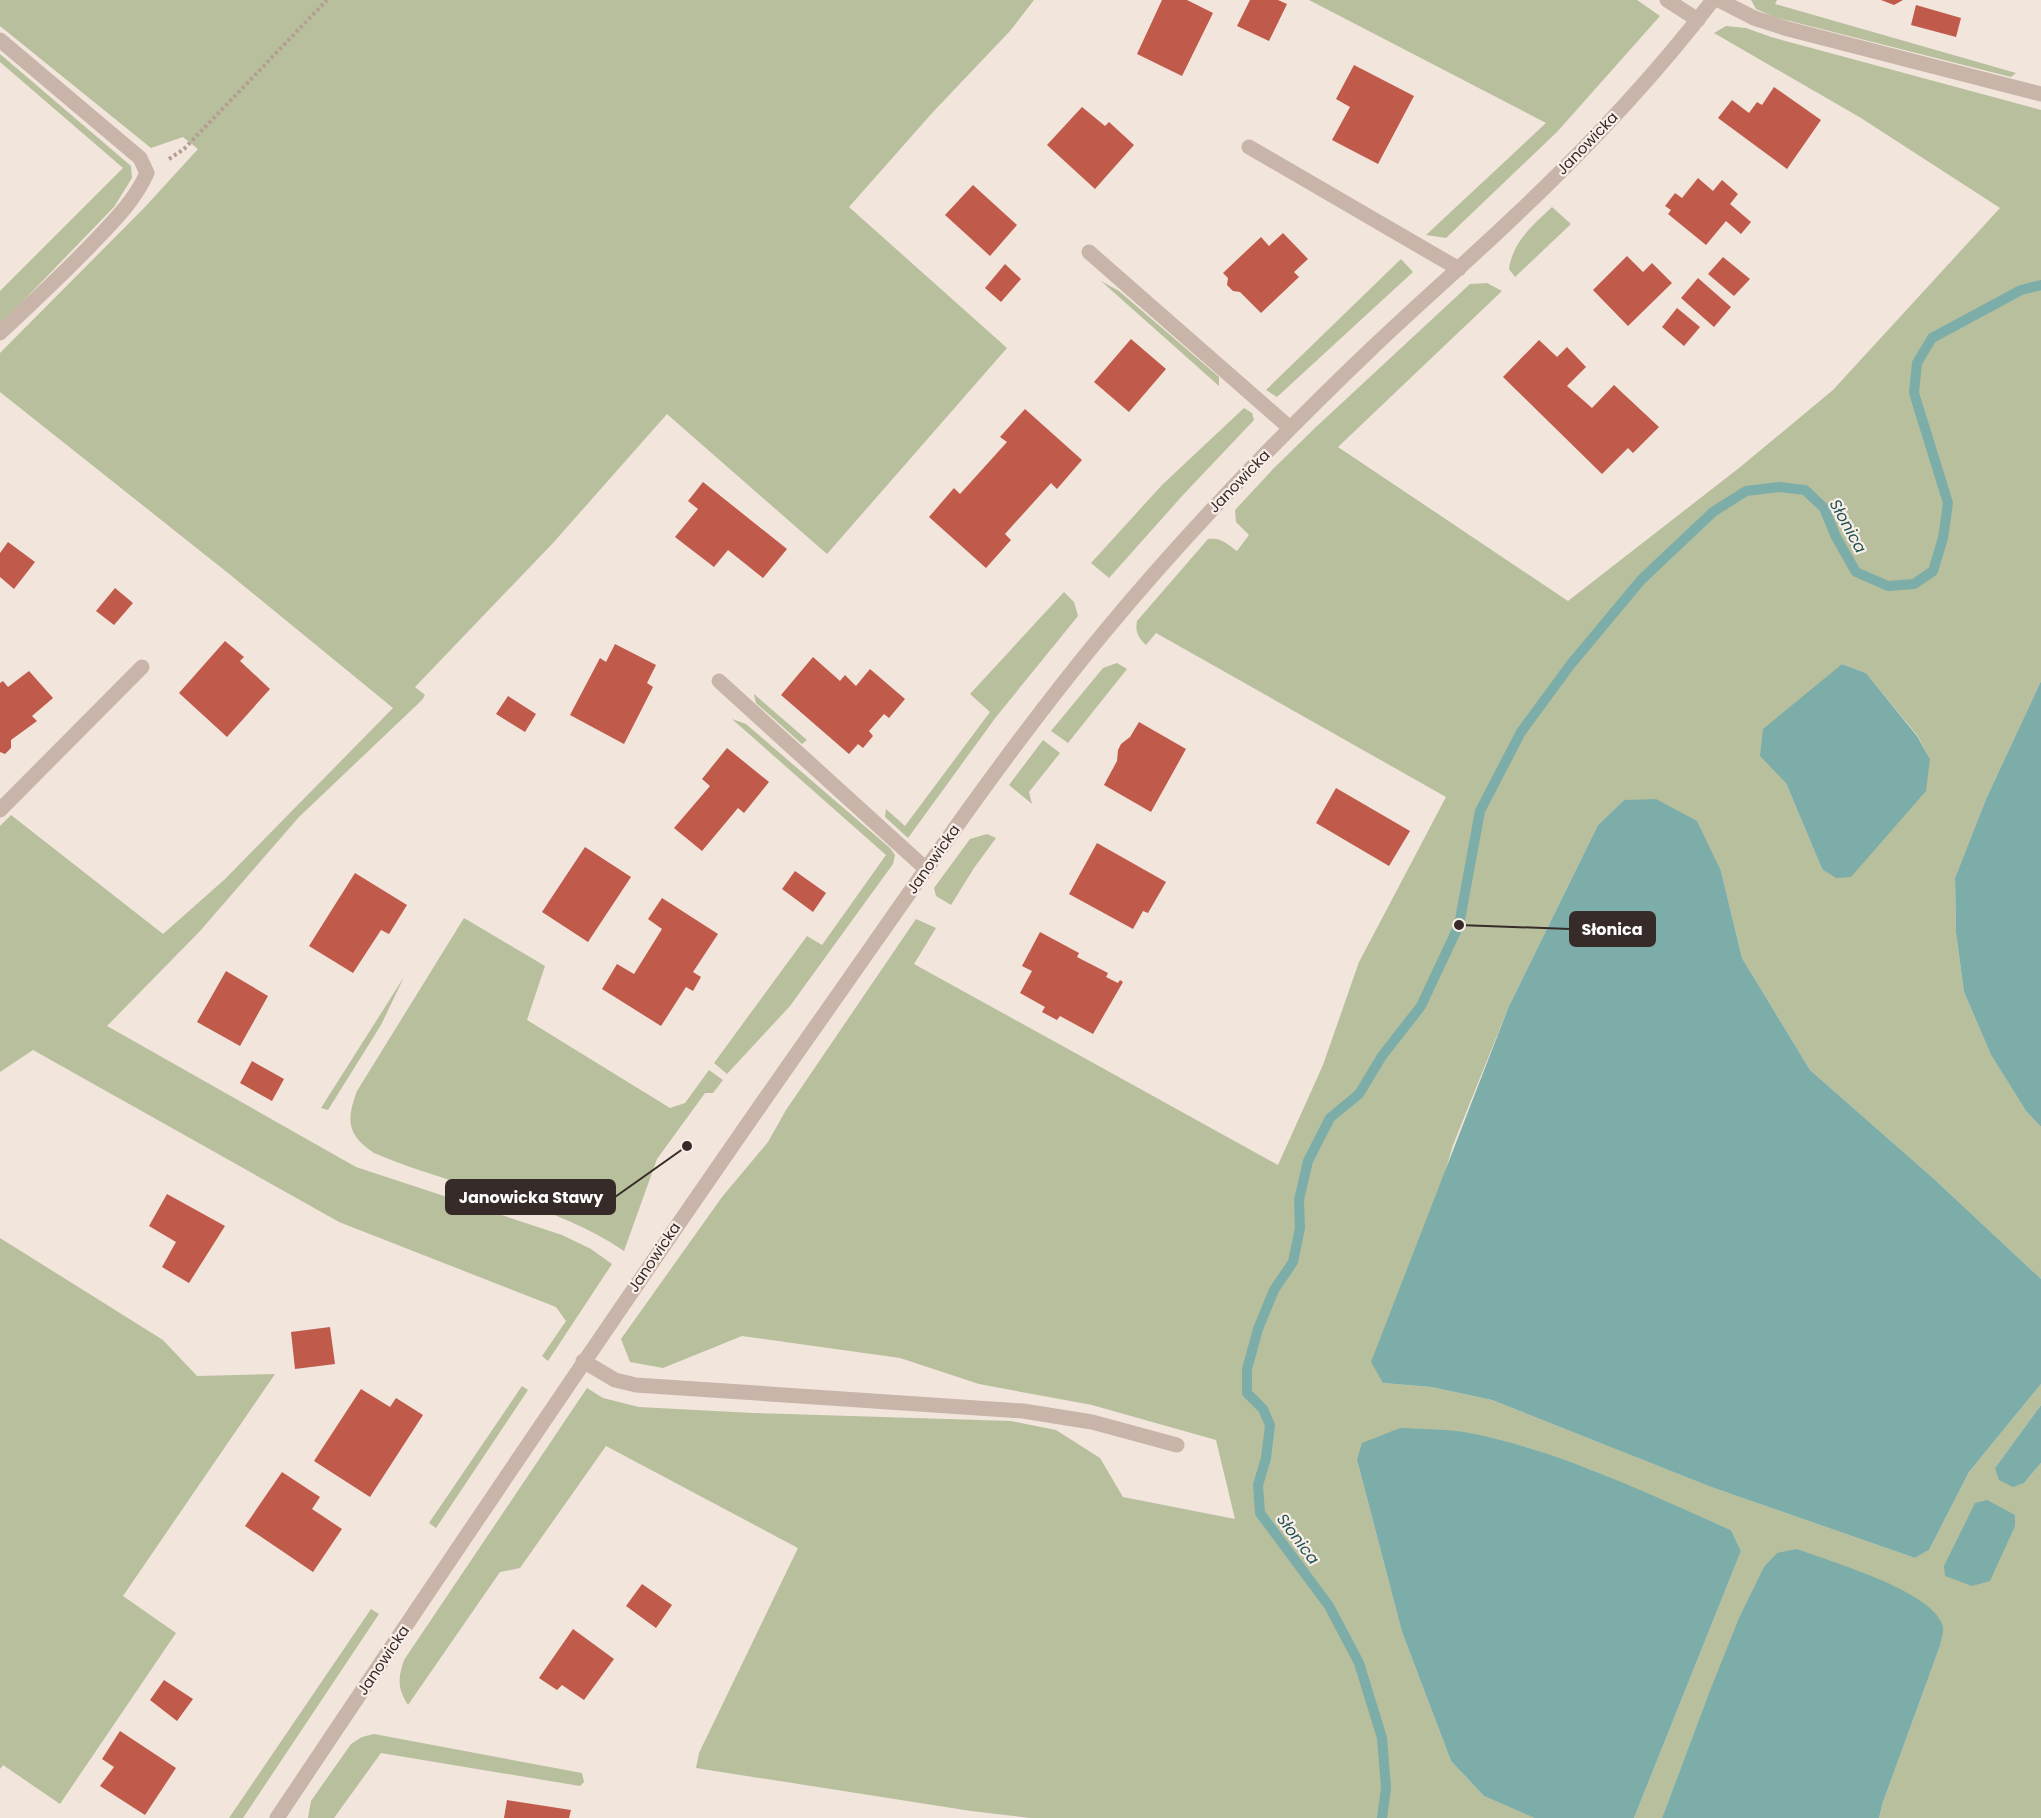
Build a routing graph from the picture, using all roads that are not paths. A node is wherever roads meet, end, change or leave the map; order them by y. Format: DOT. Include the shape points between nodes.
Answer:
graph roads {
  1 [pos="1667,0"];
  2 [pos="1713,0"];
  3 [pos="1719,0"];
  4 [pos="1698,20"];
  5 [pos="0,40"];
  6 [pos="2041,94"];
  7 [pos="1249,147"];
  8 [pos="1089,252"];
  9 [pos="1459,268"];
  10 [pos="0,333"];
  11 [pos="1290,428"];
  12 [pos="142,667"];
  13 [pos="719,681"];
  14 [pos="0,810"];
  15 [pos="926,869"];
  16 [pos="583,1361"];
  17 [pos="1177,1444"];
  18 [pos="277,1818"];
  1 -- 4 [label="street"];
  2 -- 4 [label="street, Janowicka"];
  3 -- 6 [label="street" via="1754,18 1788,29"];
  4 -- 9 [label="street, Janowicka" via="1609,121"];
  5 -- 10 [label="street" via="140,158 147,173 140,190 122,213"];
  7 -- 9 [label="street"];
  8 -- 11 [label="street"];
  9 -- 11 [label="street, Janowicka"];
  11 -- 15 [label="street, Janowicka" via="1202,520 1104,632"];
  12 -- 14 [label="street"];
  13 -- 15 [label="street"];
  15 -- 16 [label="street, Janowicka"];
  16 -- 17 [label="street" via="615,1380 636,1385 1023,1411 1092,1422"];
  16 -- 18 [label="street, Janowicka"];
}
